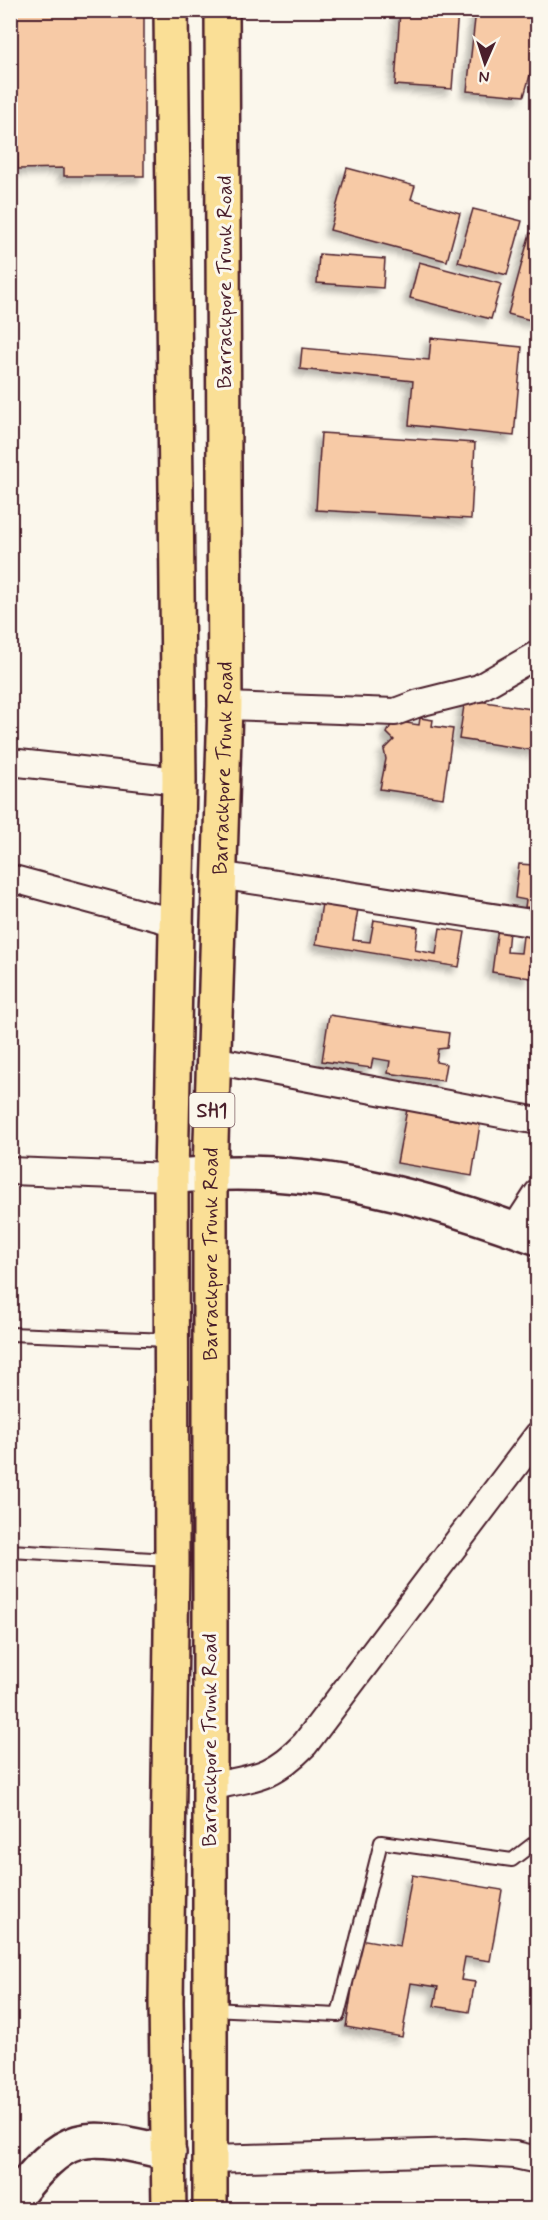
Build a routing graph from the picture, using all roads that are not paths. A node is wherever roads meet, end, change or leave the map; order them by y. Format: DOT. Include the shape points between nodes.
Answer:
graph roads {
  1 [pos="171,10"];
  2 [pos="222,10"];
  3 [pos="537,654"];
  4 [pos="225,706"];
  5 [pos="10,762"];
  6 [pos="179,782"];
  7 [pos="218,875"];
  8 [pos="10,878"];
  9 [pos="177,923"];
  10 [pos="537,924"];
  11 [pos="213,1060"];
  12 [pos="537,1121"];
  13 [pos="10,1171"];
  14 [pos="210,1172"];
  15 [pos="171,1177"];
  16 [pos="537,1193"];
  17 [pos="526,1234"];
  18 [pos="10,1334"];
  19 [pos="171,1340"];
  20 [pos="537,1435"];
  21 [pos="10,1551"];
  22 [pos="172,1561"];
  23 [pos="209,1787"];
  24 [pos="537,1840"];
  25 [pos="209,2009"];
  26 [pos="169,2153"];
  27 [pos="210,2159"];
  28 [pos="537,2160"];
  29 [pos="10,2204"];
  30 [pos="169,2210"];
  31 [pos="210,2210"];
  1 -- 6 [label="main road, Barrackpore Trunk Road / SH1"];
  2 -- 4 [label="main road, Barrackpore Trunk Road / SH1"];
  3 -- 4 [label="street" via="479,688 395,712"];
  4 -- 7 [label="main road, Barrackpore Trunk Road / SH1"];
  5 -- 6 [label="street"];
  6 -- 9 [label="main road, Barrackpore Trunk Road / SH1"];
  7 -- 10 [label="street"];
  7 -- 11 [label="main road, Barrackpore Trunk Road / SH1"];
  8 -- 9 [label="street"];
  9 -- 15 [label="main road, Barrackpore Trunk Road / SH1"];
  11 -- 12 [label="street"];
  11 -- 14 [label="main road, Barrackpore Trunk Road / SH1"];
  13 -- 15 [label="street"];
  14 -- 15 [label="street"];
  14 -- 17 [label="street" via="318,1176 394,1191"];
  14 -- 23 [label="main road, Barrackpore Trunk Road / SH1"];
  15 -- 19 [label="main road, Barrackpore Trunk Road / SH1"];
  16 -- 17 [label="street"];
  18 -- 19 [label="lane"];
  19 -- 22 [label="main road, Barrackpore Trunk Road / SH1"];
  20 -- 23 [label="street" via="305,1744 285,1765 264,1776"];
  21 -- 22 [label="lane"];
  22 -- 26 [label="main road, Barrackpore Trunk Road / SH1" via="166,2001"];
  23 -- 25 [label="main road, Barrackpore Trunk Road / SH1"];
  24 -- 25 [label="lane" via="512,1860 381,1842 338,2015"];
  25 -- 27 [label="main road, Barrackpore Trunk Road / SH1"];
  26 -- 29 [label="street" via="115,2140 78,2141 40,2165"];
  26 -- 30 [label="main road, Barrackpore Trunk Road / SH1"];
  27 -- 28 [label="street" via="464,2152"];
  27 -- 31 [label="main road, Barrackpore Trunk Road / SH1"];
}
